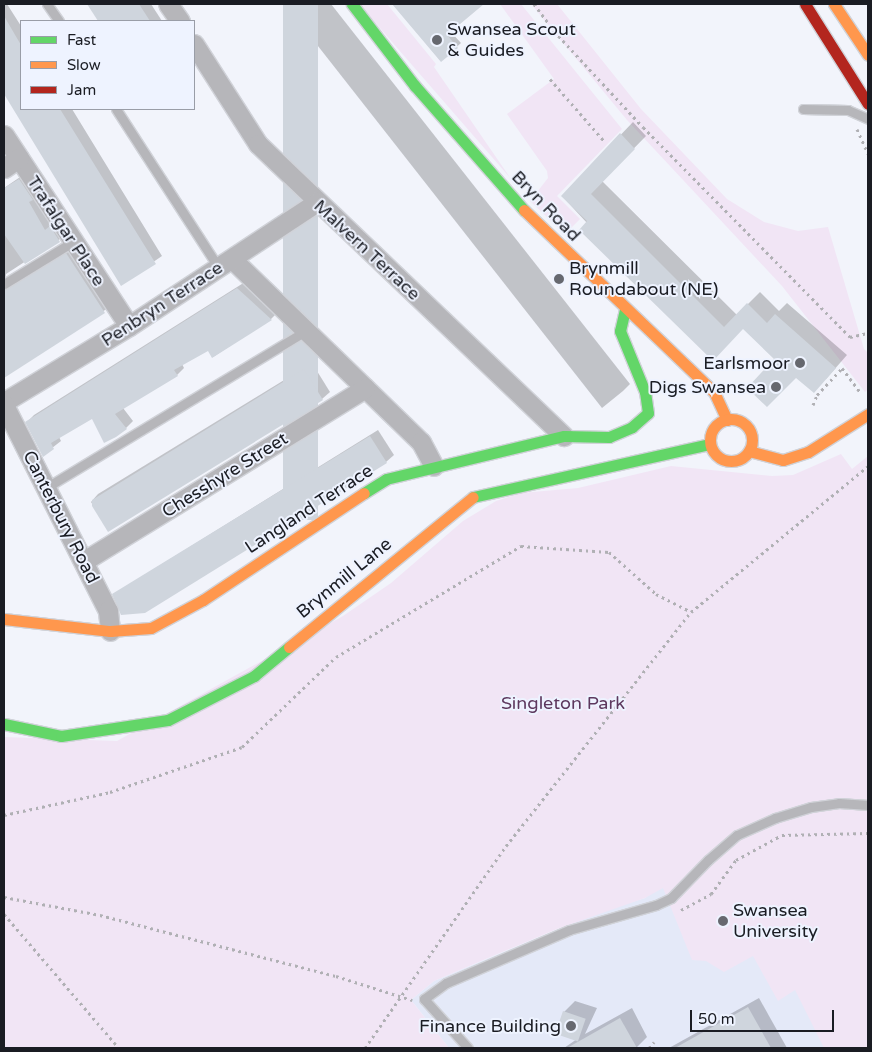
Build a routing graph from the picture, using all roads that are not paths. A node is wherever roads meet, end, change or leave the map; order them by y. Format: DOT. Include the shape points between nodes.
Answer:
graph roads {
  1 [pos="47,4"];
  2 [pos="168,4"];
  3 [pos="352,4"];
  4 [pos="805,4"];
  5 [pos="834,4"];
  6 [pos="58,20"];
  7 [pos="179,20"];
  8 [pos="195,46"];
  9 [pos="868,55"];
  10 [pos="868,104"];
  11 [pos="803,109"];
  12 [pos="117,110"];
  13 [pos="868,119"];
  14 [pos="4,135"];
  15 [pos="11,163"];
  16 [pos="317,202"];
  17 [pos="71,242"];
  18 [pos="225,263"];
  19 [pos="4,284"];
  20 [pos="625,309"];
  21 [pos="129,326"];
  22 [pos="304,332"];
  23 [pos="365,388"];
  24 [pos="4,403"];
  25 [pos="868,414"];
  26 [pos="727,420"];
  27 [pos="564,436"];
  28 [pos="710,444"];
  29 [pos="749,451"];
  30 [pos="434,466"];
  31 [pos="47,487"];
  32 [pos="84,561"];
  33 [pos="4,618"];
  34 [pos="110,631"];
  35 [pos="4,724"];
  36 [pos="868,805"];
  37 [pos="468,1048"];
  1 -- 6 [label="lane"];
  2 -- 7 [label="street"];
  3 -- 20 [label="street, Bryn Road" via="415,86 525,211"];
  4 -- 10 [label="street"];
  5 -- 9 [label="street"];
  8 -- 16 [label="street, Malvern Terrace" via="258,144"];
  11 -- 13 [label="lane" via="848,110"];
  12 -- 18 [label="lane"];
  14 -- 15 [label="street, Trafalgar Place"];
  15 -- 17 [label="street, Trafalgar Place"];
  16 -- 18 [label="street, Penbryn Terrace"];
  16 -- 27 [label="street, Malvern Terrace"];
  17 -- 19 [label="lane"];
  17 -- 21 [label="street, Trafalgar Place"];
  18 -- 21 [label="street, Penbryn Terrace"];
  18 -- 22 [label="street"];
  20 -- 26 [label="street, Bryn Road" via="714,392"];
  20 -- 27 [label="street, Langland Terrace" via="620,331 645,392 648,413 632,427 609,437"];
  21 -- 24 [label="street, Penbryn Terrace"];
  22 -- 23 [label="street"];
  22 -- 31 [label="lane"];
  23 -- 30 [label="street" via="421,442"];
  23 -- 32 [label="street, Chesshyre Street"];
  24 -- 31 [label="street, Canterbury Road"];
  25 -- 29 [label="street" via="808,452 782,460"];
  26 -- 28 [label="street" via="717,424 711,433"];
  26 -- 29 [label="street" via="739,421 748,428 752,439"];
  27 -- 30 [label="street, Langland Terrace"];
  28 -- 29 [label="street" via="714,454 722,460 742,458"];
  28 -- 35 [label="street, Brynmill Lane" via="472,497 254,676 168,720 61,736"];
  30 -- 34 [label="street, Langland Terrace" via="386,480 203,600 151,628"];
  31 -- 32 [label="street, Canterbury Road"];
  32 -- 34 [label="street, Canterbury Road" via="108,611"];
  33 -- 34 [label="street, Langland Terrace"];
  36 -- 37 [label="lane" via="840,803 811,807 775,818 737,836 671,898 569,930 446,983 424,999"];
}
